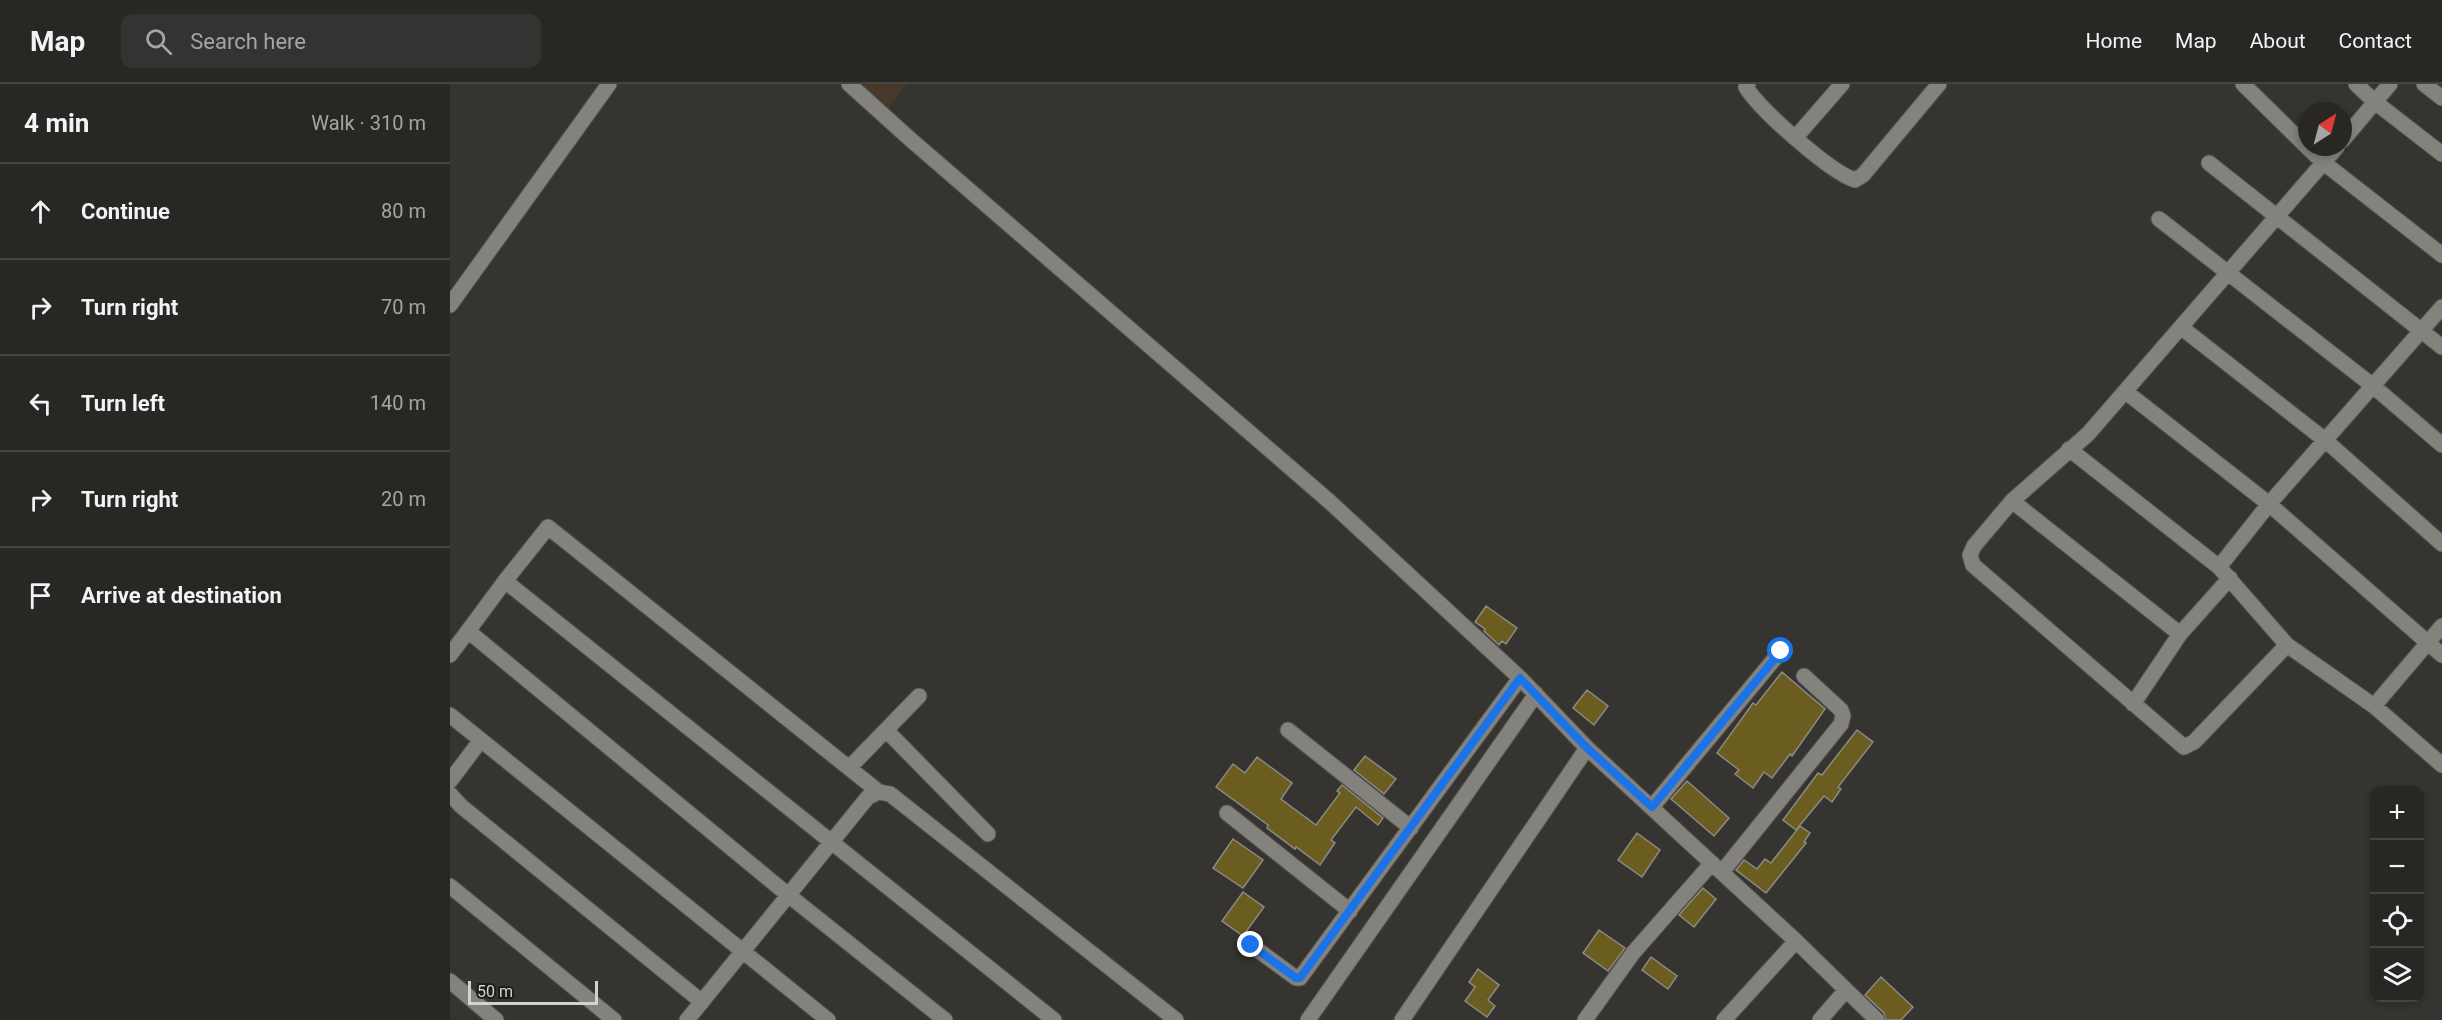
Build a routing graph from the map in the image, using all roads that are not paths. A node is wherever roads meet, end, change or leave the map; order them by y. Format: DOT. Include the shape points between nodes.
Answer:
graph roads {
  1 [pos="609,84"];
  2 [pos="849,84"];
  3 [pos="1748,84"];
  4 [pos="1842,84"];
  5 [pos="1939,84"];
  6 [pos="2243,84"];
  7 [pos="2356,84"];
  8 [pos="2390,84"];
  9 [pos="2424,84"];
  10 [pos="2442,98"];
  11 [pos="2374,102"];
  12 [pos="2352,129"];
  13 [pos="1796,137"];
  14 [pos="2298,138"];
  15 [pos="2442,154"];
  16 [pos="2317,156"];
  17 [pos="2330,156"];
  18 [pos="2209,163"];
  19 [pos="2324,163"];
  20 [pos="2277,218"];
  21 [pos="2159,219"];
  22 [pos="2442,255"];
  23 [pos="2229,273"];
  24 [pos="450,305"];
  25 [pos="2442,307"];
  26 [pos="2182,328"];
  27 [pos="2422,329"];
  28 [pos="2442,347"];
  29 [pos="2373,386"];
  30 [pos="2126,392"];
  31 [pos="2325,440"];
  32 [pos="2442,446"];
  33 [pos="2069,449"];
  34 [pos="2012,501"];
  35 [pos="2269,504"];
  36 [pos="2442,544"];
  37 [pos="2225,573"];
  38 [pos="505,581"];
  39 [pos="2442,626"];
  40 [pos="468,631"];
  41 [pos="2180,634"];
  42 [pos="2428,643"];
  43 [pos="2287,645"];
  44 [pos="1781,651"];
  45 [pos="450,655"];
  46 [pos="2442,655"];
  47 [pos="1804,676"];
  48 [pos="1520,678"];
  49 [pos="1536,694"];
  50 [pos="919,696"];
  51 [pos="2133,704"];
  52 [pos="2374,706"];
  53 [pos="450,715"];
  54 [pos="886,730"];
  55 [pos="1288,730"];
  56 [pos="481,740"];
  57 [pos="1587,748"];
  58 [pos="2442,765"];
  59 [pos="849,768"];
  60 [pos="450,781"];
  61 [pos="879,792"];
  62 [pos="453,803"];
  63 [pos="1652,807"];
  64 [pos="1227,813"];
  65 [pos="1411,828"];
  66 [pos="988,834"];
  67 [pos="831,841"];
  68 [pos="1717,868"];
  69 [pos="450,886"];
  70 [pos="787,894"];
  71 [pos="1350,911"];
  72 [pos="1796,941"];
  73 [pos="1251,945"];
  74 [pos="742,949"];
  75 [pos="450,981"];
  76 [pos="1846,990"];
  77 [pos="702,1002"];
  78 [pos="496,1020"];
  79 [pos="614,1020"];
  80 [pos="687,1020"];
  81 [pos="828,1020"];
  82 [pos="945,1020"];
  83 [pos="1054,1020"];
  84 [pos="1176,1020"];
  85 [pos="1308,1020"];
  86 [pos="1402,1020"];
  87 [pos="1585,1020"];
  88 [pos="1724,1020"];
  89 [pos="1820,1020"];
  90 [pos="1877,1020"];
  1 -- 24 [label="street"];
  2 -- 48 [label="street" via="1330,502"];
  3 -- 13 [label="street" via="1752,97"];
  4 -- 13 [label="street"];
  5 -- 13 [label="street" via="1855,180 1845,177"];
  6 -- 14 [label="street"];
  7 -- 11 [label="street"];
  8 -- 11 [label="street"];
  9 -- 10 [label="street"];
  11 -- 12 [label="street"];
  11 -- 15 [label="street"];
  16 -- 19 [label="street"];
  17 -- 19 [label="street"];
  18 -- 20 [label="street"];
  19 -- 20 [label="street"];
  19 -- 22 [label="street"];
  20 -- 23 [label="street"];
  20 -- 27 [label="street"];
  21 -- 23 [label="street"];
  23 -- 26 [label="street"];
  23 -- 29 [label="street"];
  25 -- 27 [label="street"];
  26 -- 30 [label="street"];
  26 -- 31 [label="street"];
  27 -- 28 [label="street"];
  27 -- 29 [label="street"];
  29 -- 31 [label="street"];
  29 -- 32 [label="street"];
  30 -- 33 [label="street"];
  30 -- 35 [label="street"];
  31 -- 35 [label="street"];
  31 -- 36 [label="street"];
  33 -- 34 [label="street"];
  33 -- 37 [label="street"];
  34 -- 41 [label="street"];
  34 -- 51 [label="street" via="1974,546 1970,555 1973,565"];
  35 -- 37 [label="street"];
  35 -- 42 [label="street"];
  37 -- 41 [label="street"];
  37 -- 43 [label="street"];
  38 -- 40 [label="street"];
  38 -- 59 [label="street" via="548,527"];
  38 -- 67 [label="street"];
  39 -- 42 [label="street"];
  40 -- 45 [label="street"];
  40 -- 70 [label="street"];
  41 -- 51 [label="street"];
  42 -- 46 [label="street"];
  42 -- 52 [label="street"];
  43 -- 51 [label="street" via="2194,742 2184,747"];
  43 -- 52 [label="street"];
  44 -- 63 [label="street"];
  47 -- 68 [label="street" via="1841,710 1841,724"];
  48 -- 49 [label="street"];
  48 -- 65 [label="street"];
  49 -- 57 [label="street"];
  49 -- 85 [label="street"];
  50 -- 54 [label="street"];
  52 -- 58 [label="street"];
  53 -- 56 [label="street"];
  54 -- 59 [label="street"];
  54 -- 66 [label="street"];
  55 -- 65 [label="street"];
  56 -- 60 [label="street"];
  56 -- 74 [label="street"];
  57 -- 63 [label="street"];
  57 -- 86 [label="street"];
  59 -- 61 [label="street"];
  61 -- 67 [label="street" via="868,797"];
  61 -- 84 [label="street" via="890,794"];
  62 -- 77 [label="street"];
  63 -- 68 [label="street"];
  64 -- 71 [label="street"];
  65 -- 71 [label="street"];
  67 -- 70 [label="street"];
  67 -- 83 [label="street"];
  68 -- 72 [label="street"];
  68 -- 87 [label="street" via="1634,953"];
  69 -- 79 [label="street"];
  70 -- 74 [label="street"];
  70 -- 82 [label="street"];
  71 -- 73 [label="street" via="1300,978"];
  72 -- 76 [label="street"];
  72 -- 88 [label="street"];
  74 -- 77 [label="street"];
  74 -- 81 [label="street"];
  75 -- 78 [label="street"];
  76 -- 89 [label="street"];
  76 -- 90 [label="street"];
  77 -- 80 [label="street"];
}
